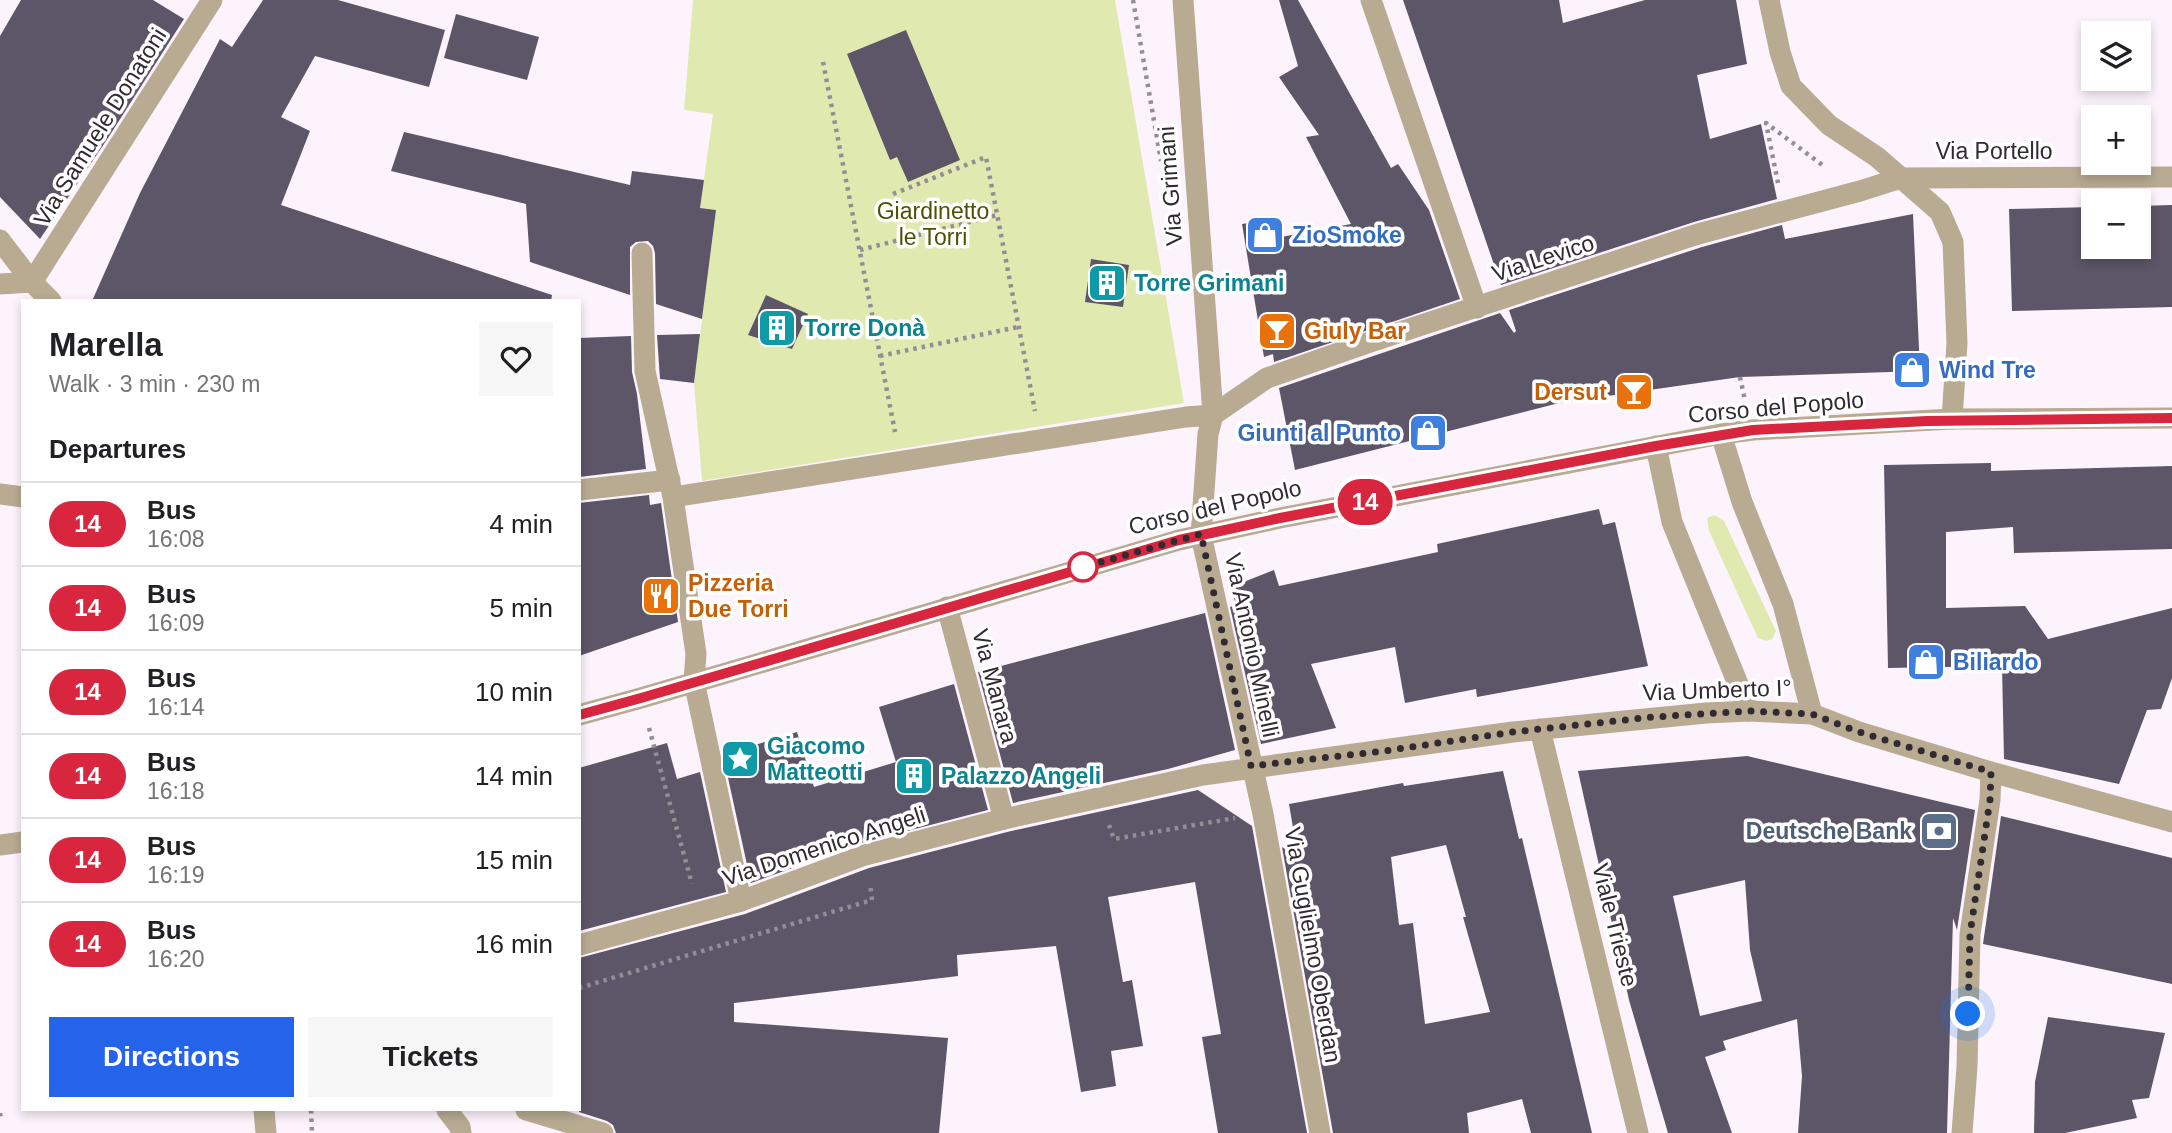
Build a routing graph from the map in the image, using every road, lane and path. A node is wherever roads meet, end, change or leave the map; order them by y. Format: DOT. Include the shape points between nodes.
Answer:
graph roads {
  1 [pos="212,0"];
  2 [pos="1183,0"];
  3 [pos="1371,0"];
  4 [pos="1769,0"];
  5 [pos="824,62"];
  6 [pos="1769,144"];
  7 [pos="1901,177"];
  8 [pos="2172,177"];
  9 [pos="893,194"];
  10 [pos="1783,212"];
  11 [pos="997,215"];
  12 [pos="0,240"];
  13 [pos="860,250"];
  14 [pos="642,253"];
  15 [pos="33,282"];
  16 [pos="0,284"];
  17 [pos="49,299"];
  18 [pos="1477,308"];
  19 [pos="1018,327"];
  20 [pos="880,356"];
  21 [pos="1213,415"];
  22 [pos="2172,418"];
  23 [pos="1952,419"];
  24 [pos="1721,434"];
  25 [pos="1040,439"];
  26 [pos="1656,446"];
  27 [pos="901,461"];
  28 [pos="672,488"];
  29 [pos="581,490"];
  30 [pos="0,494"];
  31 [pos="21,497"];
  32 [pos="1201,534"];
  33 [pos="947,607"];
  34 [pos="694,681"];
  35 [pos="1749,711"];
  36 [pos="581,714"];
  37 [pos="1812,714"];
  38 [pos="1540,729"];
  39 [pos="654,747"];
  40 [pos="1251,766"];
  41 [pos="1991,772"];
  42 [pos="1239,818"];
  43 [pos="1004,819"];
  44 [pos="2172,822"];
  45 [pos="1109,827"];
  46 [pos="21,842"];
  47 [pos="0,845"];
  48 [pos="870,884"];
  49 [pos="693,890"];
  50 [pos="741,901"];
  51 [pos="581,944"];
  52 [pos="581,987"];
  53 [pos="264,1111"];
  54 [pos="311,1111"];
  55 [pos="448,1111"];
  56 [pos="529,1111"];
  57 [pos="266,1133"];
  58 [pos="312,1133"];
  59 [pos="461,1133"];
  60 [pos="603,1133"];
  61 [pos="1320,1133"];
  62 [pos="1638,1133"];
  63 [pos="1962,1133"];
  1 -- 15 [label="street, Via Samuele Donatoni"];
  2 -- 21 [label="street, Via Grimani"];
  3 -- 18 [label="street"];
  4 -- 7 [label="street" via="1791,86 1829,125"];
  5 -- 13 [label="path"];
  6 -- 10 [label="path"];
  7 -- 8 [label="street, Via Portello"];
  7 -- 10 [label="street, Via Levico"];
  7 -- 23 [label="street" via="1940,212 1953,242 1957,343"];
  9 -- 11 [label="path" via="986,157"];
  10 -- 18 [label="street, Via Levico" via="1698,234"];
  11 -- 13 [label="path"];
  11 -- 19 [label="path"];
  12 -- 15 [label="street"];
  13 -- 20 [label="path"];
  14 -- 28 [label="street" via="645,371"];
  15 -- 16 [label="street"];
  15 -- 17 [label="street"];
  18 -- 21 [label="street, Via Levico" via="1267,378"];
  19 -- 20 [label="path"];
  19 -- 25 [label="path"];
  20 -- 27 [label="path"];
  21 -- 25 [label="street"];
  21 -- 32 [label="street, Via Grimani"];
  22 -- 23 [label="street, Corso del Popolo"];
  23 -- 24 [label="street, Corso del Popolo"];
  24 -- 26 [label="street, Corso del Popolo"];
  24 -- 37 [label="street" via="1742,502 1783,604"];
  25 -- 27 [label="street"];
  26 -- 32 [label="street, Corso del Popolo"];
  26 -- 35 [label="street" via="1672,522"];
  27 -- 28 [label="street"];
  28 -- 29 [label="street"];
  28 -- 34 [label="street" via="696,654"];
  30 -- 31 [label="street"];
  32 -- 33 [label="street, Corso del Popolo"];
  32 -- 40 [label="street, Via Antonio Minelli"];
  33 -- 34 [label="street, Corso del Popolo"];
  33 -- 43 [label="street, Via Manara"];
  34 -- 36 [label="street, Corso del Popolo"];
  34 -- 50 [label="street"];
  35 -- 37 [label="street, Via Umberto I°"];
  35 -- 38 [label="street, Via Umberto I°"];
  37 -- 41 [label="street, Via Umberto I°"];
  38 -- 40 [label="street, Via Umberto I°"];
  38 -- 62 [label="street, Viale Trieste"];
  39 -- 49 [label="path"];
  40 -- 43 [label="street, Via Domenico Angeli"];
  40 -- 61 [label="street, Via Guglielmo Oberdan"];
  41 -- 44 [label="street, Via Umberto I°"];
  41 -- 63 [label="street" via="1970,934"];
  42 -- 45 [label="path" via="1114,839"];
  43 -- 50 [label="street, Via Domenico Angeli" via="865,855"];
  46 -- 47 [label="street"];
  48 -- 52 [label="path" via="872,900"];
  50 -- 51 [label="street, Via Domenico Angeli"];
  53 -- 57 [label="street"];
  54 -- 58 [label="path"];
  55 -- 59 [label="street"];
  56 -- 60 [label="street"];
}
